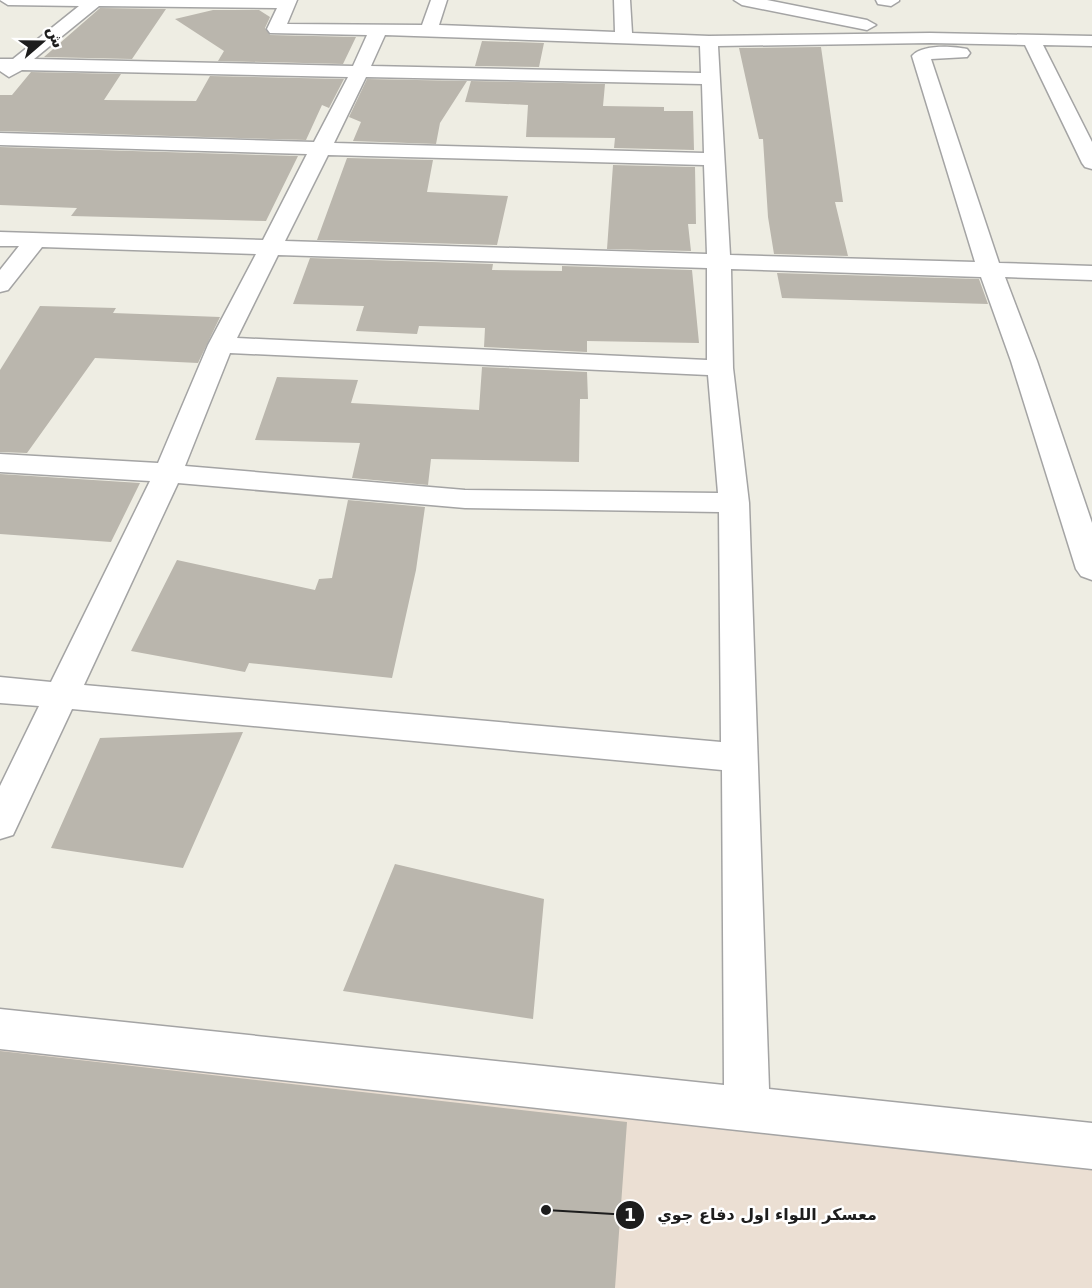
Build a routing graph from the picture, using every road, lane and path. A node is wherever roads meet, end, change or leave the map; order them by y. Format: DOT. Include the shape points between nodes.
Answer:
graph roads {
  1 [pos="8,0"];
  2 [pos="439,0"];
  3 [pos="622,0"];
  4 [pos="742,0"];
  5 [pos="94,1"];
  6 [pos="288,2"];
  7 [pos="378,30"];
  8 [pos="429,30"];
  9 [pos="624,38"];
  10 [pos="930,38"];
  11 [pos="709,41"];
  12 [pos="1092,41"];
  13 [pos="1036,50"];
  14 [pos="8,64"];
  15 [pos="360,71"];
  16 [pos="0,78"];
  17 [pos="711,79"];
  18 [pos="0,139"];
  19 [pos="322,147"];
  20 [pos="714,159"];
  21 [pos="1092,163"];
  22 [pos="0,239"];
  23 [pos="36,240"];
  24 [pos="271,246"];
  25 [pos="719,261"];
  26 [pos="990,269"];
  27 [pos="1092,273"];
  28 [pos="0,285"];
  29 [pos="221,345"];
  30 [pos="720,368"];
  31 [pos="0,463"];
  32 [pos="168,472"];
  33 [pos="734,503"];
  34 [pos="1092,569"];
  35 [pos="0,690"];
  36 [pos="62,696"];
  37 [pos="740,758"];
  38 [pos="0,824"];
  39 [pos="0,1029"];
  40 [pos="747,1111"];
  41 [pos="1092,1146"];
  1 -- 5 [label="street"];
  2 -- 8 [label="street"];
  3 -- 9 [label="street"];
  4 -- 10 [label="street"];
  5 -- 6 [label="street"];
  5 -- 14 [label="street"];
  6 -- 7 [label="street" via="276,29"];
  7 -- 8 [label="street"];
  7 -- 15 [label="street"];
  8 -- 9 [label="street"];
  9 -- 11 [label="street"];
  10 -- 11 [label="street"];
  10 -- 13 [label="street"];
  11 -- 17 [label="street"];
  12 -- 13 [label="street"];
  13 -- 21 [label="street"];
  13 -- 26 [label="street" via="921,56"];
  14 -- 15 [label="street"];
  14 -- 16 [label="street"];
  15 -- 17 [label="street"];
  15 -- 19 [label="street"];
  17 -- 20 [label="street"];
  18 -- 19 [label="street"];
  19 -- 20 [label="street"];
  19 -- 24 [label="street"];
  20 -- 25 [label="street"];
  22 -- 23 [label="street"];
  23 -- 24 [label="street"];
  23 -- 28 [label="street"];
  24 -- 25 [label="street"];
  24 -- 29 [label="street"];
  25 -- 26 [label="street"];
  25 -- 30 [label="street"];
  26 -- 27 [label="street"];
  26 -- 34 [label="street"];
  29 -- 30 [label="street"];
  29 -- 32 [label="street"];
  30 -- 33 [label="street"];
  31 -- 32 [label="street"];
  32 -- 33 [label="street" via="465,499"];
  32 -- 36 [label="street"];
  33 -- 37 [label="street"];
  35 -- 36 [label="street"];
  36 -- 37 [label="street"];
  36 -- 38 [label="street"];
  37 -- 40 [label="street"];
  39 -- 40 [label="street"];
  40 -- 41 [label="street"];
}
